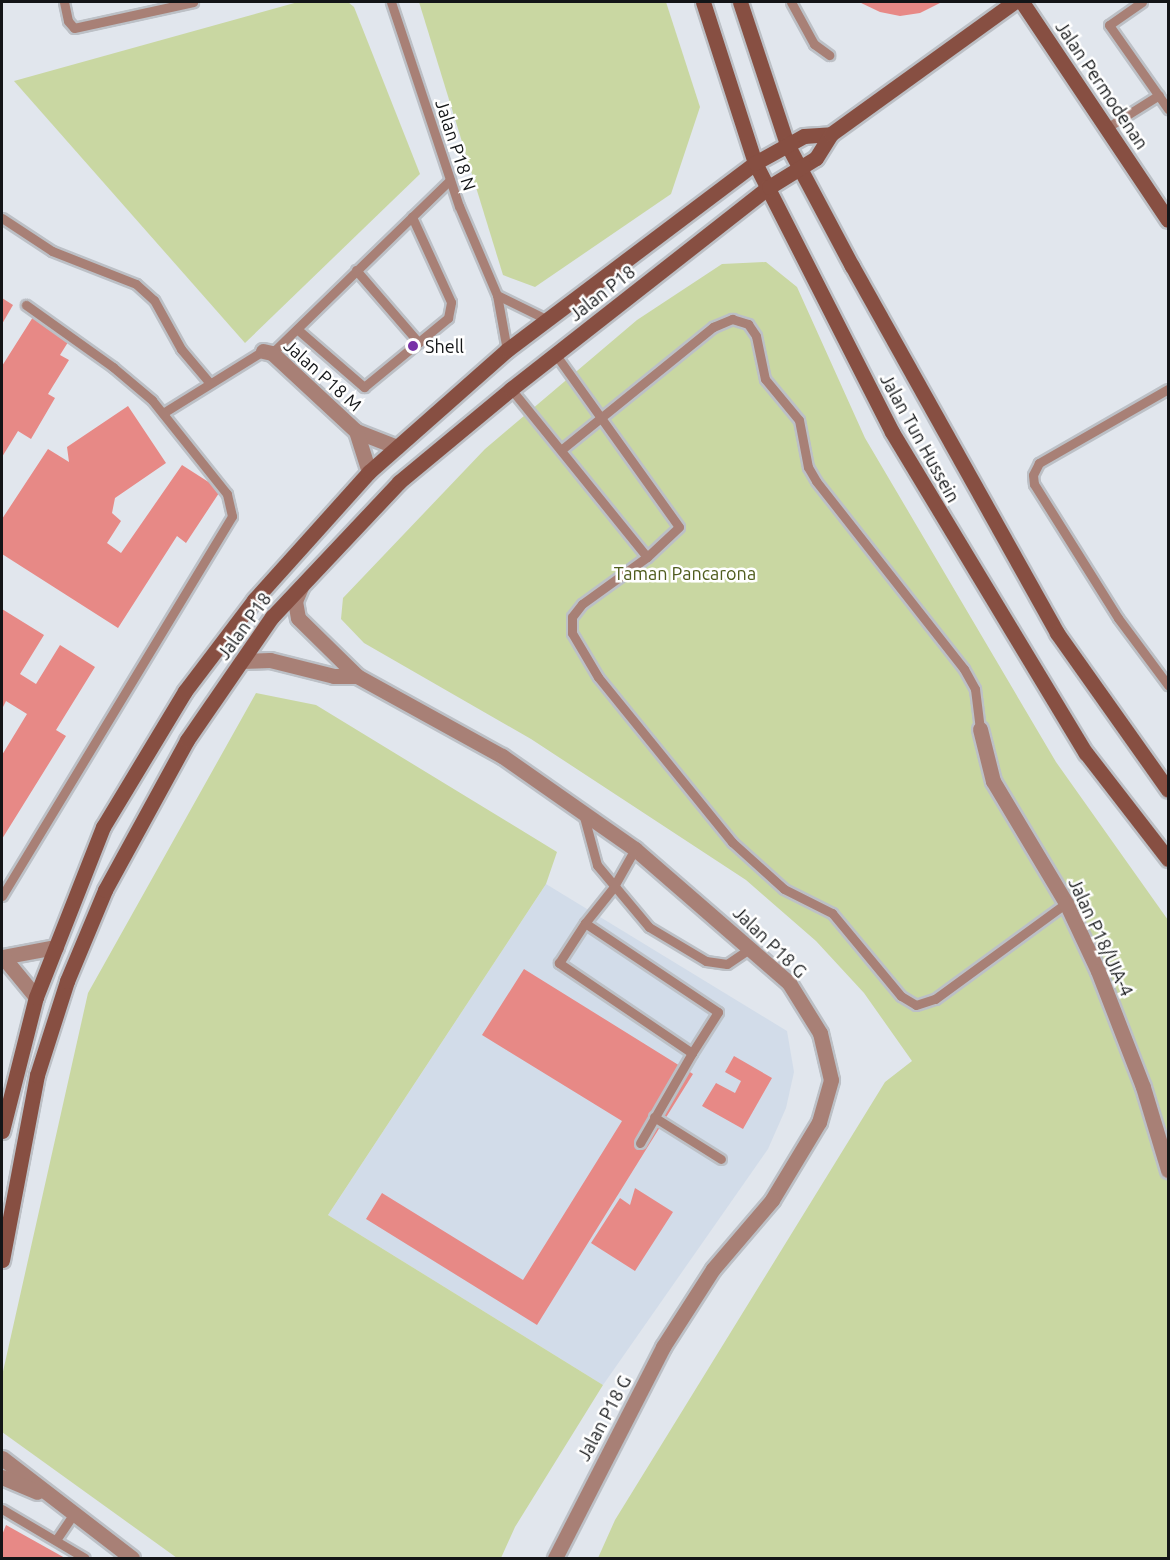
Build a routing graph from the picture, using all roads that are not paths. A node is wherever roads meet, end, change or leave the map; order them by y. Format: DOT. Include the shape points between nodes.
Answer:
graph roads {
  1 [pos="64,2"];
  2 [pos="193,2"];
  3 [pos="391,2"];
  4 [pos="703,2"];
  5 [pos="740,2"];
  6 [pos="791,2"];
  7 [pos="1014,2"];
  8 [pos="1022,2"];
  9 [pos="1142,2"];
  10 [pos="830,55"];
  11 [pos="1159,95"];
  12 [pos="1168,109"];
  13 [pos="1108,127"];
  14 [pos="831,134"];
  15 [pos="787,144"];
  16 [pos="755,164"];
  17 [pos="799,168"];
  18 [pos="450,180"];
  19 [pos="769,187"];
  20 [pos="412,217"];
  21 [pos="2,218"];
  22 [pos="1168,220"];
  23 [pos="356,270"];
  24 [pos="497,295"];
  25 [pos="26,305"];
  26 [pos="546,319"];
  27 [pos="297,329"];
  28 [pos="419,343"];
  29 [pos="507,350"];
  30 [pos="267,352"];
  31 [pos="555,355"];
  32 [pos="208,382"];
  33 [pos="511,389"];
  34 [pos="1168,389"];
  35 [pos="163,413"];
  36 [pos="599,417"];
  37 [pos="356,431"];
  38 [pos="397,447"];
  39 [pos="561,450"];
  40 [pos="369,472"];
  41 [pos="647,557"];
  42 [pos="305,578"];
  43 [pos="242,661"];
  44 [pos="357,676"];
  45 [pos="1168,685"];
  46 [pos="980,729"];
  47 [pos="1168,790"];
  48 [pos="583,813"];
  49 [pos="635,849"];
  50 [pos="1168,859"];
  51 [pos="614,888"];
  52 [pos="2,896"];
  53 [pos="1066,903"];
  54 [pos="585,923"];
  55 [pos="56,947"];
  56 [pos="751,948"];
  57 [pos="2,957"];
  58 [pos="36,997"];
  59 [pos="692,1053"];
  60 [pos="654,1117"];
  61 [pos="2,1131"];
  62 [pos="640,1143"];
  63 [pos="720,1159"];
  64 [pos="1168,1170"];
  65 [pos="2,1260"];
  66 [pos="2,1458"];
  67 [pos="2,1477"];
  68 [pos="61,1503"];
  69 [pos="2,1509"];
  70 [pos="75,1513"];
  71 [pos="56,1540"];
  72 [pos="85,1558"];
  73 [pos="132,1558"];
  74 [pos="555,1558"];
  1 -- 2 [label="lane" via="68,21 74,28"];
  3 -- 18 [label="lane, Jalan P18 N"];
  4 -- 16 [label="street, Jalan Tun Hussein"];
  5 -- 15 [label="street, Jalan Tun Hussein"];
  6 -- 10 [label="lane" via="814,45"];
  7 -- 14 [label="street"];
  8 -- 13 [label="street, Jalan Permodenan"];
  9 -- 11 [label="lane" via="1109,25"];
  11 -- 12 [label="lane"];
  11 -- 13 [label="lane"];
  13 -- 22 [label="street, Jalan Permodenan"];
  14 -- 15 [label="street, Jalan P18" via="804,136"];
  14 -- 17 [label="street, Jalan P18" via="816,158"];
  15 -- 16 [label="street, Jalan P18"];
  15 -- 17 [label="street, Jalan Tun Hussein"];
  16 -- 19 [label="street, Jalan Tun Hussein"];
  16 -- 26 [label="street, Jalan P18"];
  17 -- 19 [label="street, Jalan P18"];
  17 -- 47 [label="street, Jalan Tun Hussein" via="1058,633"];
  18 -- 20 [label="lane"];
  18 -- 24 [label="lane, Jalan P18 N"];
  19 -- 31 [label="street, Jalan P18"];
  19 -- 50 [label="street, Jalan Tun Hussein" via="892,432 972,569 1086,753"];
  20 -- 23 [label="lane"];
  20 -- 28 [label="lane" via="451,302 448,318"];
  21 -- 32 [label="lane" via="52,251 136,284 154,300 181,349"];
  23 -- 27 [label="lane"];
  23 -- 28 [label="lane"];
  24 -- 26 [label="lane"];
  24 -- 29 [label="lane, Jalan P18 N"];
  25 -- 35 [label="lane" via="113,367"];
  26 -- 29 [label="street, Jalan P18"];
  27 -- 28 [label="lane" via="364,387"];
  27 -- 30 [label="lane"];
  29 -- 38 [label="street, Jalan P18"];
  30 -- 32 [label="lane"];
  30 -- 37 [label="street, Jalan P18 M"];
  31 -- 33 [label="street, Jalan P18"];
  31 -- 36 [label="lane"];
  32 -- 35 [label="lane"];
  33 -- 39 [label="lane"];
  33 -- 42 [label="street, Jalan P18" via="399,482"];
  34 -- 45 [label="lane" via="1039,463 1033,475 1034,484 1118,618"];
  35 -- 52 [label="lane" via="227,494 232,516"];
  36 -- 39 [label="lane"];
  36 -- 41 [label="lane" via="678,521 676,533"];
  36 -- 46 [label="lane" via="713,327 732,319 752,329 760,370 799,420 808,467 970,678"];
  37 -- 38 [label="street, Jalan P18 M"];
  37 -- 40 [label="street, Jalan P18 M"];
  38 -- 40 [label="street, Jalan P18"];
  39 -- 41 [label="lane"];
  40 -- 55 [label="street, Jalan P18" via="254,600 185,691 103,827"];
  41 -- 53 [label="lane" via="576,610 571,625 577,646 732,842 784,889 832,913 908,1002 916,1005 935,999"];
  42 -- 43 [label="street, Jalan P18"];
  42 -- 44 [label="street, Jalan P18 G" via="295,601 298,618"];
  43 -- 44 [label="street, Jalan P18 G" via="270,660 334,676"];
  43 -- 65 [label="street, Jalan P18" via="171,770 105,890 71,971 37,1075"];
  44 -- 48 [label="street, Jalan P18 G" via="502,756"];
  46 -- 53 [label="street, Jalan P18/UIA-4" via="993,781"];
  48 -- 49 [label="street, Jalan P18 G"];
  48 -- 51 [label="lane" via="597,865"];
  49 -- 51 [label="lane"];
  49 -- 56 [label="street, Jalan P18 G"];
  51 -- 54 [label="lane"];
  51 -- 56 [label="lane" via="649,927 706,961 727,964"];
  53 -- 64 [label="street, Jalan P18/UIA-4" via="1143,1087"];
  54 -- 59 [label="lane" via="559,963"];
  54 -- 59 [label="lane" via="718,1011"];
  55 -- 57 [label="street"];
  55 -- 58 [label="street, Jalan P18"];
  56 -- 74 [label="street, Jalan P18 G" via="789,983 820,1033 831,1080 819,1122 772,1200 713,1269 663,1347"];
  57 -- 58 [label="street"];
  58 -- 61 [label="street, Jalan P18"];
  59 -- 60 [label="lane"];
  60 -- 62 [label="lane"];
  60 -- 63 [label="lane"];
  66 -- 68 [label="street"];
  67 -- 68 [label="street"];
  68 -- 70 [label="street"];
  69 -- 71 [label="lane"];
  70 -- 71 [label="lane"];
  70 -- 73 [label="street"];
  71 -- 72 [label="lane"];
}
